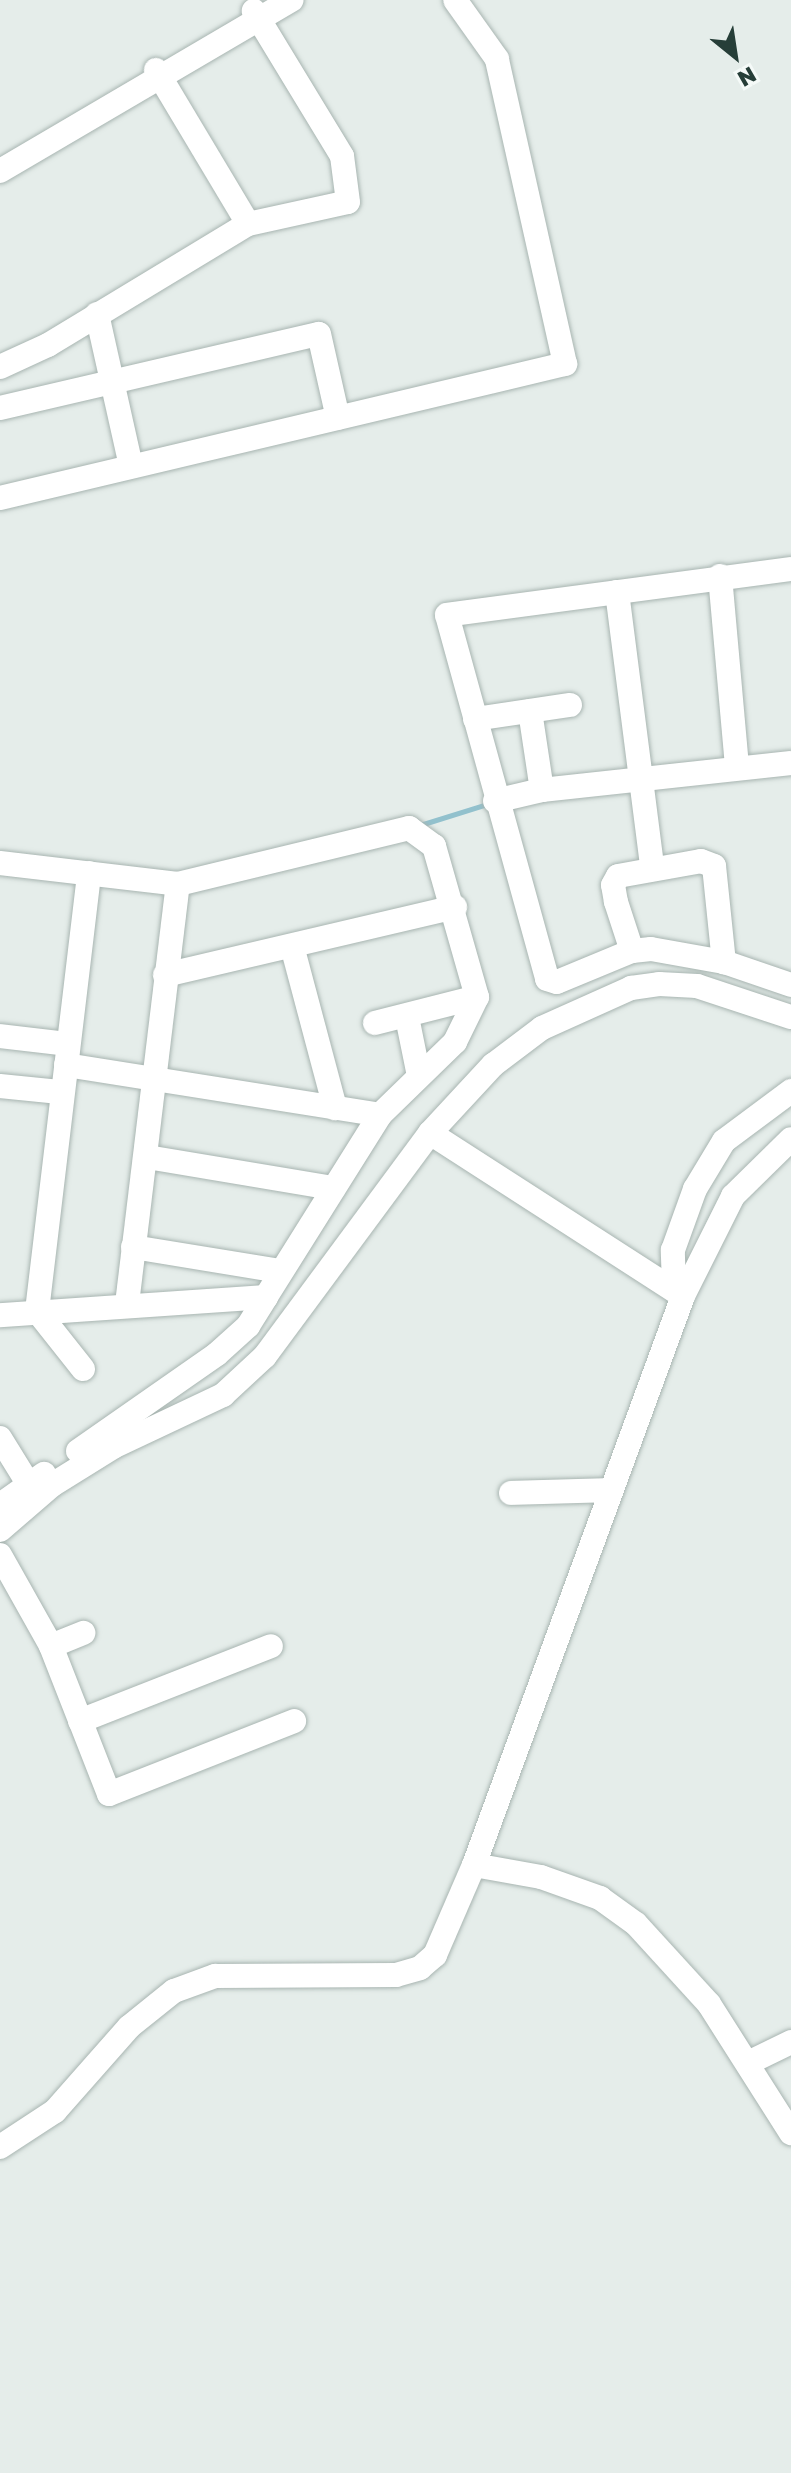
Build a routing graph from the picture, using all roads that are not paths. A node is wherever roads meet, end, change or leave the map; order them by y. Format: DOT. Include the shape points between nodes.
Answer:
graph roads {
  1 [pos="291,0"];
  2 [pos="455,0"];
  3 [pos="261,11"];
  4 [pos="159,75"];
  5 [pos="0,157"];
  6 [pos="0,171"];
  7 [pos="248,224"];
  8 [pos="97,314"];
  9 [pos="0,367"];
  10 [pos="112,382"];
  11 [pos="0,408"];
  12 [pos="338,418"];
  13 [pos="131,466"];
  14 [pos="0,498"];
  15 [pos="791,569"];
  16 [pos="720,576"];
  17 [pos="617,592"];
  18 [pos="570,705"];
  19 [pos="530,711"];
  20 [pos="475,719"];
  21 [pos="791,763"];
  22 [pos="737,766"];
  23 [pos="640,781"];
  24 [pos="542,790"];
  25 [pos="495,801"];
  26 [pos="0,863"];
  27 [pos="652,867"];
  28 [pos="89,873"];
  29 [pos="178,884"];
  30 [pos="455,907"];
  31 [pos="292,946"];
  32 [pos="632,951"];
  33 [pos="724,962"];
  34 [pos="165,975"];
  35 [pos="791,985"];
  36 [pos="477,997"];
  37 [pos="407,1017"];
  38 [pos="791,1017"];
  39 [pos="375,1023"];
  40 [pos="0,1036"];
  41 [pos="67,1054"];
  42 [pos="154,1076"];
  43 [pos="419,1076"];
  44 [pos="0,1086"];
  45 [pos="791,1091"];
  46 [pos="60,1092"];
  47 [pos="335,1108"];
  48 [pos="380,1115"];
  49 [pos="430,1133"];
  50 [pos="791,1139"];
  51 [pos="147,1157"];
  52 [pos="333,1188"];
  53 [pos="133,1247"];
  54 [pos="279,1271"];
  55 [pos="678,1291"];
  56 [pos="266,1297"];
  57 [pos="127,1304"];
  58 [pos="87,1308"];
  59 [pos="37,1311"];
  60 [pos="0,1315"];
  61 [pos="62,1339"];
  62 [pos="83,1369"];
  63 [pos="0,1438"];
  64 [pos="29,1485"];
  65 [pos="610,1490"];
  66 [pos="511,1493"];
  67 [pos="0,1505"];
  68 [pos="0,1530"];
  69 [pos="0,1555"];
  70 [pos="83,1633"];
  71 [pos="51,1646"];
  72 [pos="271,1646"];
  73 [pos="80,1721"];
  74 [pos="294,1721"];
  75 [pos="474,1865"];
  76 [pos="791,2042"];
  77 [pos="748,2063"];
  78 [pos="791,2133"];
  79 [pos="0,2147"];
  1 -- 3 [label="street"];
  2 -- 12 [label="street" via="497,59 565,364"];
  3 -- 4 [label="street"];
  3 -- 7 [label="street" via="342,156 348,202"];
  4 -- 5 [label="street"];
  4 -- 6 [label="street"];
  4 -- 7 [label="street"];
  7 -- 8 [label="street"];
  8 -- 9 [label="street"];
  8 -- 10 [label="street"];
  10 -- 11 [label="street"];
  10 -- 12 [label="street" via="319,334"];
  10 -- 13 [label="street"];
  12 -- 13 [label="street"];
  13 -- 14 [label="street"];
  15 -- 16 [label="street"];
  16 -- 17 [label="street"];
  16 -- 22 [label="street"];
  17 -- 20 [label="street" via="447,615"];
  17 -- 23 [label="street"];
  18 -- 19 [label="street"];
  19 -- 20 [label="street"];
  19 -- 24 [label="street"];
  20 -- 25 [label="street"];
  21 -- 22 [label="street"];
  22 -- 23 [label="street"];
  23 -- 24 [label="street"];
  23 -- 27 [label="street"];
  24 -- 25 [label="street"];
  25 -- 32 [label="street" via="547,979 557,982"];
  26 -- 28 [label="street"];
  27 -- 32 [label="street" via="630,870 613,885"];
  27 -- 33 [label="street" via="701,861 714,866"];
  28 -- 29 [label="street"];
  28 -- 41 [label="street"];
  29 -- 30 [label="street" via="409,828 434,846"];
  29 -- 34 [label="street"];
  30 -- 31 [label="street"];
  30 -- 36 [label="street"];
  31 -- 34 [label="street"];
  31 -- 47 [label="street"];
  32 -- 33 [label="street"];
  33 -- 35 [label="street"];
  34 -- 42 [label="street"];
  36 -- 37 [label="street"];
  36 -- 43 [label="street" via="455,1042"];
  37 -- 39 [label="street"];
  37 -- 43 [label="street"];
  38 -- 49 [label="street" via="697,986 631,988 520,1043"];
  40 -- 41 [label="street"];
  41 -- 42 [label="street"];
  41 -- 46 [label="street"];
  42 -- 47 [label="street"];
  42 -- 51 [label="street"];
  43 -- 48 [label="street"];
  44 -- 46 [label="street"];
  45 -- 55 [label="street" via="724,1141 695,1189 673,1250"];
  46 -- 59 [label="street"];
  47 -- 48 [label="street"];
  48 -- 52 [label="street"];
  49 -- 55 [label="street"];
  49 -- 68 [label="street" via="265,1356 223,1395 113,1447 52,1485"];
  50 -- 55 [label="street" via="733,1196"];
  51 -- 52 [label="street"];
  51 -- 53 [label="street"];
  52 -- 54 [label="street"];
  53 -- 54 [label="street"];
  53 -- 57 [label="street"];
  54 -- 56 [label="street"];
  55 -- 65 [label="street"];
  56 -- 57 [label="street"];
  56 -- 64 [label="street" via="248,1326 217,1354"];
  57 -- 58 [label="street"];
  58 -- 59 [label="street"];
  58 -- 61 [label="street"];
  59 -- 60 [label="street"];
  59 -- 61 [label="street"];
  61 -- 62 [label="street"];
  63 -- 64 [label="street"];
  64 -- 67 [label="street"];
  65 -- 66 [label="street"];
  65 -- 75 [label="street"];
  69 -- 71 [label="street"];
  70 -- 71 [label="street"];
  71 -- 73 [label="street"];
  72 -- 73 [label="street"];
  73 -- 74 [label="street" via="109,1794"];
  75 -- 77 [label="street" via="541,1877 612,1906 680,1969"];
  75 -- 79 [label="street" via="445,1936 420,1968 369,1977 215,1976 174,1991 129,2027 55,2111"];
  76 -- 77 [label="street"];
  77 -- 78 [label="street"];
}
